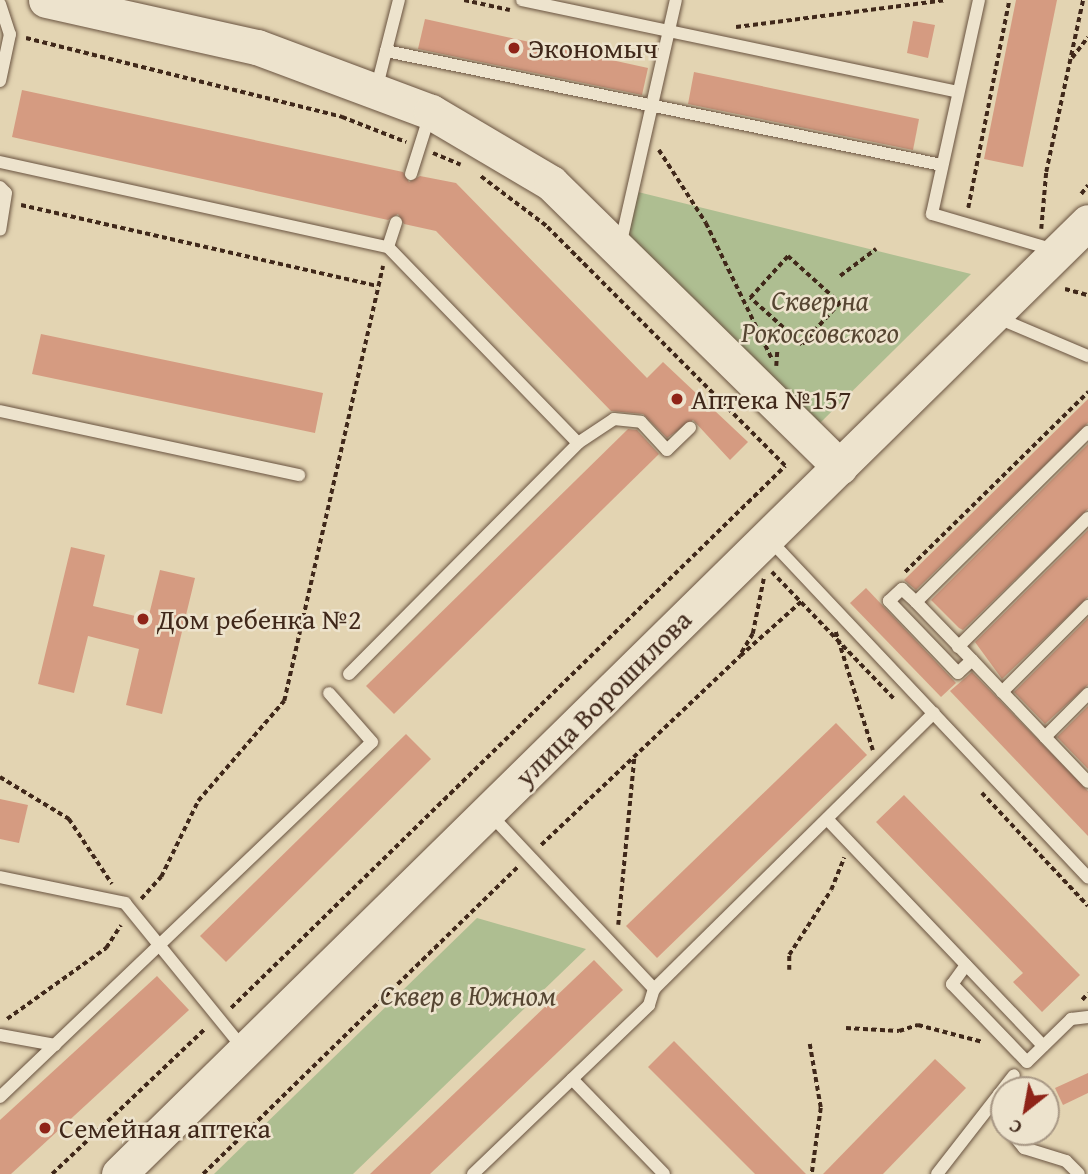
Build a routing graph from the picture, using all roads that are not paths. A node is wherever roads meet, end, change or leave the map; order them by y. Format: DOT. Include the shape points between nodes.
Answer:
graph roads {
  1 [pos="46,0"];
  2 [pos="399,0"];
  3 [pos="522,0"];
  4 [pos="676,0"];
  5 [pos="979,0"];
  6 [pos="0,4"];
  7 [pos="132,9"];
  8 [pos="670,33"];
  9 [pos="386,51"];
  10 [pos="0,81"];
  11 [pos="957,92"];
  12 [pos="375,93"];
  13 [pos="653,106"];
  14 [pos="431,112"];
  15 [pos="0,162"];
  16 [pos="942,165"];
  17 [pos="411,174"];
  18 [pos="3,193"];
  19 [pos="396,222"];
  20 [pos="1088,222"];
  21 [pos="0,230"];
  22 [pos="388,247"];
  23 [pos="1063,248"];
  24 [pos="619,250"];
  25 [pos="995,317"];
  26 [pos="1088,356"];
  27 [pos="0,411"];
  28 [pos="690,428"];
  29 [pos="1088,432"];
  30 [pos="578,443"];
  31 [pos="840,467"];
  32 [pos="299,475"];
  33 [pos="1088,518"];
  34 [pos="766,537"];
  35 [pos="916,602"];
  36 [pos="1088,606"];
  37 [pos="958,647"];
  38 [pos="972,660"];
  39 [pos="349,674"];
  40 [pos="1002,692"];
  41 [pos="329,693"];
  42 [pos="1088,694"];
  43 [pos="934,713"];
  44 [pos="1045,737"];
  45 [pos="1087,780"];
  46 [pos="488,812"];
  47 [pos="828,820"];
  48 [pos="0,877"];
  49 [pos="1088,878"];
  50 [pos="162,946"];
  51 [pos="966,965"];
  52 [pos="654,989"];
  53 [pos="1088,1017"];
  54 [pos="0,1035"];
  55 [pos="55,1045"];
  56 [pos="1043,1046"];
  57 [pos="243,1048"];
  58 [pos="572,1079"];
  59 [pos="0,1097"];
  60 [pos="990,1106"];
  61 [pos="1022,1146"];
  62 [pos="119,1174"];
  63 [pos="473,1174"];
  64 [pos="664,1174"];
  65 [pos="937,1174"];
  66 [pos="1079,1174"];
  1 -- 7 [label="main road"];
  2 -- 9 [label="lane"];
  3 -- 8 [label="lane"];
  4 -- 8 [label="lane"];
  5 -- 11 [label="lane"];
  6 -- 10 [label="lane" via="10,34"];
  7 -- 12 [label="main road" via="257,47"];
  8 -- 11 [label="lane"];
  8 -- 13 [label="lane"];
  9 -- 12 [label="lane"];
  9 -- 13 [label="lane"];
  11 -- 16 [label="lane"];
  12 -- 14 [label="main road"];
  13 -- 16 [label="lane"];
  13 -- 24 [label="lane"];
  14 -- 17 [label="lane"];
  14 -- 24 [label="main road" via="551,183"];
  15 -- 22 [label="lane"];
  16 -- 23 [label="lane" via="932,214"];
  18 -- 21 [label="lane"];
  19 -- 22 [label="lane"];
  20 -- 23 [label="main road, улица Ворошилова"];
  22 -- 30 [label="lane"];
  23 -- 25 [label="main road, улица Ворошилова"];
  24 -- 31 [label="main road"];
  25 -- 26 [label="lane"];
  25 -- 31 [label="main road, улица Ворошилова"];
  27 -- 32 [label="lane"];
  28 -- 30 [label="lane" via="667,450 641,422 614,419"];
  29 -- 35 [label="lane"];
  30 -- 39 [label="lane"];
  31 -- 34 [label="main road, улица Ворошилова"];
  33 -- 37 [label="lane"];
  34 -- 43 [label="lane"];
  34 -- 46 [label="main road, улица Ворошилова"];
  35 -- 37 [label="lane"];
  35 -- 38 [label="lane" via="902,589 889,601 958,673"];
  36 -- 40 [label="lane"];
  37 -- 38 [label="lane"];
  38 -- 40 [label="lane"];
  40 -- 44 [label="lane"];
  41 -- 50 [label="lane" via="372,742"];
  42 -- 44 [label="lane"];
  43 -- 47 [label="lane"];
  43 -- 49 [label="lane"];
  44 -- 45 [label="lane"];
  46 -- 52 [label="lane"];
  46 -- 57 [label="main road, улица Ворошилова"];
  47 -- 51 [label="lane"];
  47 -- 52 [label="lane"];
  48 -- 50 [label="lane" via="128,906"];
  50 -- 55 [label="lane"];
  50 -- 57 [label="lane"];
  51 -- 56 [label="lane"];
  51 -- 56 [label="lane" via="952,984 1027,1062"];
  52 -- 58 [label="lane" via="649,1005"];
  53 -- 56 [label="lane" via="1071,1019"];
  54 -- 55 [label="lane"];
  55 -- 59 [label="lane"];
  57 -- 62 [label="main road, улица Ворошилова"];
  58 -- 63 [label="lane"];
  58 -- 64 [label="lane"];
  60 -- 65 [label="lane"];
  61 -- 66 [label="lane" via="1066,1161"];
}
